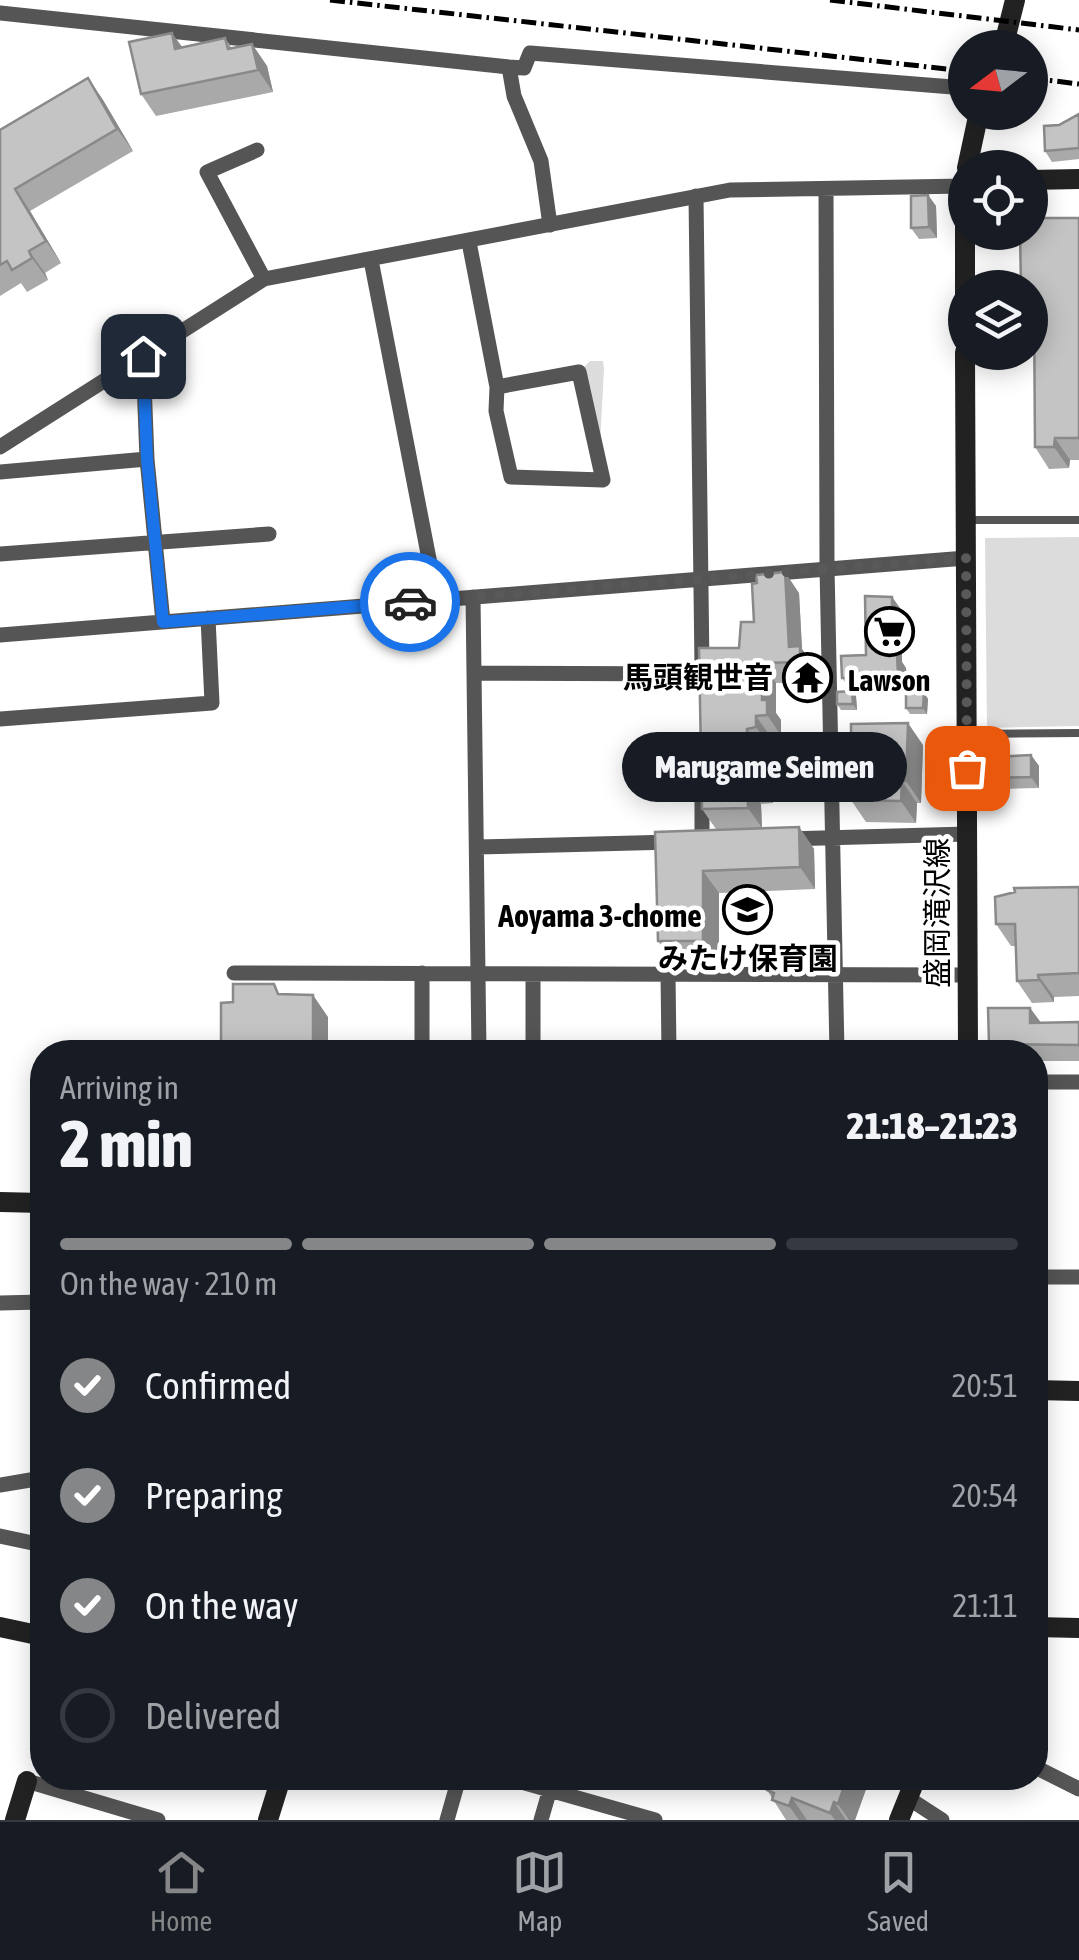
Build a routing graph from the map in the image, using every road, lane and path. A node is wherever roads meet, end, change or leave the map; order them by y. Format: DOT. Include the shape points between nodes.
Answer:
graph roads {
  1 [pos="1015,0"];
  2 [pos="0,13"];
  3 [pos="1008,30"];
  4 [pos="509,68"];
  5 [pos="948,87"];
  6 [pos="257,150"];
  7 [pos="1079,179"];
  8 [pos="1048,180"];
  9 [pos="948,186"];
  10 [pos="826,190"];
  11 [pos="696,196"];
  12 [pos="550,225"];
  13 [pos="469,242"];
  14 [pos="371,260"];
  15 [pos="264,280"];
  16 [pos="143,356"];
  17 [pos="965,370"];
  18 [pos="497,387"];
  19 [pos="0,446"];
  20 [pos="147,459"];
  21 [pos="0,472"];
  22 [pos="966,520"];
  23 [pos="1079,520"];
  24 [pos="269,534"];
  25 [pos="154,543"];
  26 [pos="0,554"];
  27 [pos="966,558"];
  28 [pos="827,567"];
  29 [pos="702,578"];
  30 [pos="473,597"];
  31 [pos="437,600"];
  32 [pos="208,618"];
  33 [pos="163,622"];
  34 [pos="0,635"];
  35 [pos="474,673"];
  36 [pos="702,674"];
  37 [pos="702,693"];
  38 [pos="0,719"];
  39 [pos="1079,733"];
  40 [pos="967,734"];
  41 [pos="702,767"];
  42 [pos="967,834"];
  43 [pos="836,838"];
  44 [pos="759,840"];
  45 [pos="702,841"];
  46 [pos="721,841"];
  47 [pos="477,847"];
  48 [pos="234,973"];
  49 [pos="422,973"];
  50 [pos="479,974"];
  51 [pos="533,974"];
  52 [pos="668,974"];
  53 [pos="836,975"];
  54 [pos="967,975"];
  55 [pos="422,1040"];
  56 [pos="479,1040"];
  57 [pos="533,1040"];
  58 [pos="669,1040"];
  59 [pos="837,1040"];
  60 [pos="968,1040"];
  61 [pos="1048,1082"];
  62 [pos="1079,1082"];
  63 [pos="0,1202"];
  64 [pos="30,1203"];
  65 [pos="1079,1276"];
  66 [pos="1048,1277"];
  67 [pos="30,1302"];
  68 [pos="0,1303"];
  69 [pos="1048,1390"];
  70 [pos="1079,1391"];
  71 [pos="30,1480"];
  72 [pos="0,1485"];
  73 [pos="0,1536"];
  74 [pos="30,1543"];
  75 [pos="0,1627"];
  76 [pos="1048,1627"];
  77 [pos="1079,1628"];
  78 [pos="30,1633"];
  79 [pos="1048,1774"];
  80 [pos="27,1781"];
  81 [pos="30,1782"];
  82 [pos="1079,1789"];
  83 [pos="57,1790"];
  84 [pos="277,1790"];
  85 [pos="456,1790"];
  86 [pos="550,1790"];
  87 [pos="553,1790"];
  88 [pos="911,1790"];
  89 [pos="908,1798"];
  90 [pos="100,1803"];
  91 [pos="15,1820"];
  92 [pos="95,1820"];
  93 [pos="158,1820"];
  94 [pos="268,1820"];
  95 [pos="447,1820"];
  96 [pos="542,1820"];
  97 [pos="656,1820"];
  98 [pos="899,1820"];
  99 [pos="942,1820"];
  1 -- 3 [label="main road"];
  2 -- 4 [label="street"];
  4 -- 5 [label="street" via="524,68 530,53"];
  4 -- 12 [label="street" via="541,161"];
  6 -- 15 [label="street" via="206,172"];
  7 -- 8 [label="main road"];
  9 -- 10 [label="street"];
  10 -- 11 [label="street"];
  10 -- 28 [label="street"];
  11 -- 12 [label="street"];
  11 -- 29 [label="street"];
  12 -- 13 [label="street"];
  13 -- 14 [label="street"];
  13 -- 18 [label="street"];
  14 -- 15 [label="street"];
  14 -- 31 [label="street"];
  15 -- 16 [label="street"];
  16 -- 19 [label="street"];
  16 -- 20 [label="street"];
  17 -- 22 [label="main road, 盛岡滝沢線"];
  18 -- 18 [label="street" via="579,372 604,480 511,477"];
  20 -- 21 [label="street"];
  20 -- 25 [label="street"];
  22 -- 23 [label="lane"];
  22 -- 27 [label="main road, 盛岡滝沢線"];
  24 -- 25 [label="street"];
  25 -- 26 [label="street"];
  25 -- 33 [label="street"];
  27 -- 28 [label="street"];
  27 -- 40 [label="main road, 盛岡滝沢線"];
  28 -- 29 [label="street"];
  28 -- 43 [label="street"];
  29 -- 30 [label="street"];
  29 -- 36 [label="street"];
  30 -- 31 [label="street"];
  30 -- 35 [label="street"];
  31 -- 32 [label="street"];
  32 -- 33 [label="street"];
  32 -- 38 [label="street" via="212,703"];
  33 -- 34 [label="street"];
  35 -- 36 [label="street"];
  35 -- 47 [label="street"];
  36 -- 37 [label="street"];
  39 -- 40 [label="lane"];
  40 -- 42 [label="main road, 盛岡滝沢線"];
  41 -- 45 [label="street"];
  42 -- 43 [label="street"];
  42 -- 54 [label="main road, 盛岡滝沢線"];
  43 -- 44 [label="street"];
  43 -- 53 [label="street"];
  45 -- 46 [label="street"];
  45 -- 47 [label="street"];
  47 -- 50 [label="street"];
  48 -- 49 [label="street"];
  49 -- 50 [label="street"];
  49 -- 55 [label="street"];
  50 -- 51 [label="street"];
  50 -- 56 [label="street"];
  51 -- 52 [label="street"];
  51 -- 57 [label="street"];
  52 -- 53 [label="street"];
  52 -- 58 [label="street"];
  53 -- 54 [label="street"];
  53 -- 59 [label="street"];
  54 -- 60 [label="main road, 盛岡滝沢線"];
  61 -- 62 [label="street"];
  63 -- 64 [label="main road"];
  65 -- 66 [label="street"];
  67 -- 68 [label="street"];
  69 -- 70 [label="main road"];
  71 -- 72 [label="street"];
  73 -- 74 [label="street"];
  75 -- 78 [label="main road"];
  76 -- 77 [label="main road"];
  79 -- 82 [label="street"];
  80 -- 81 [label="street"];
  80 -- 91 [label="main road"];
  83 -- 90 [label="street"];
  84 -- 94 [label="main road"];
  85 -- 95 [label="street"];
  86 -- 96 [label="street"];
  87 -- 97 [label="street"];
  88 -- 89 [label="main road"];
  89 -- 98 [label="main road"];
  89 -- 99 [label="street"];
  90 -- 92 [label="street"];
  90 -- 93 [label="street"];
}
